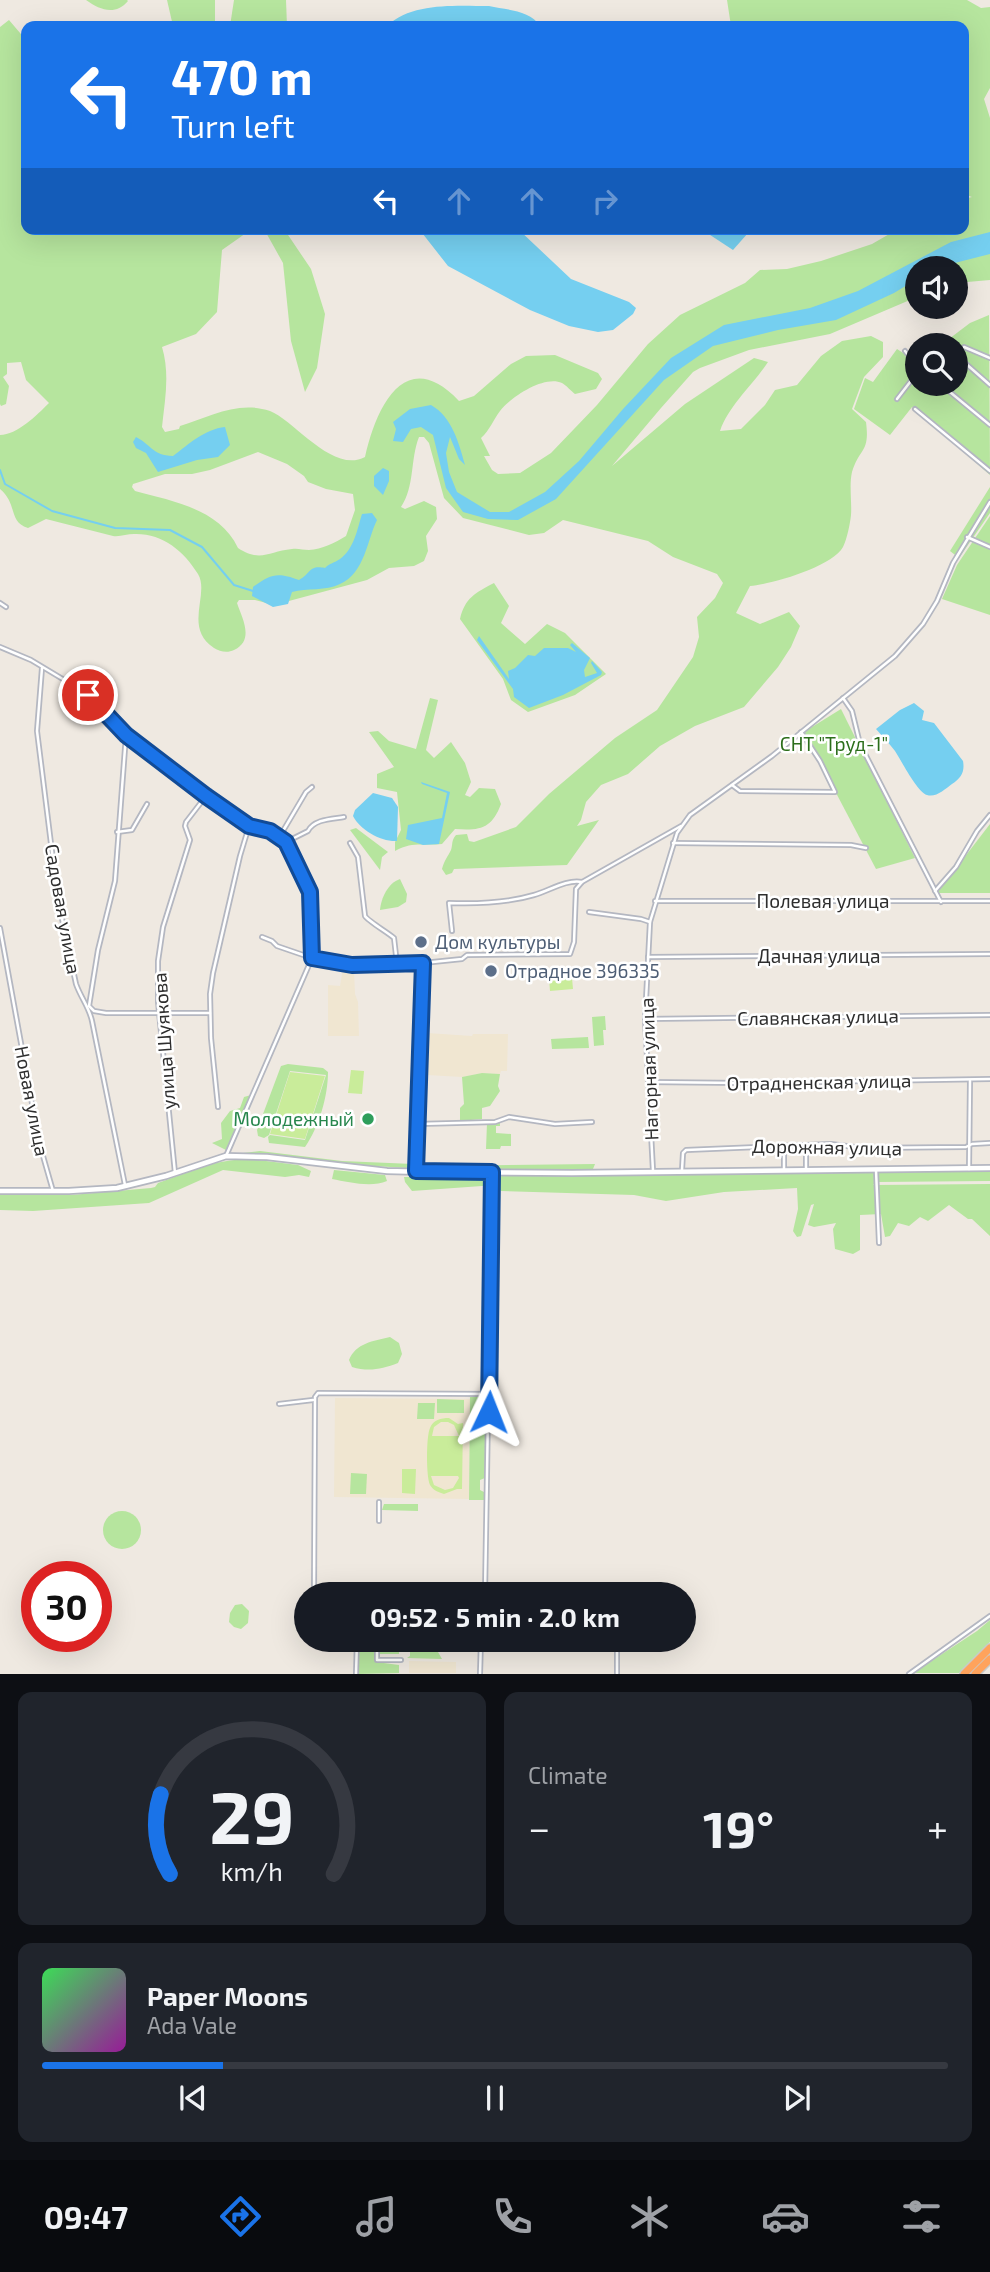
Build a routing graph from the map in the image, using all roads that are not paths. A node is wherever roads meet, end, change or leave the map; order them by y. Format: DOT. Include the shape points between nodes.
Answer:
graph roads {
  1 [pos="968,349"];
  2 [pos="990,358"];
  3 [pos="968,366"];
  4 [pos="990,385"];
  5 [pos="905,389"];
  6 [pos="955,396"];
  7 [pos="897,399"];
  8 [pos="915,408"];
  9 [pos="990,425"];
  10 [pos="990,471"];
  11 [pos="990,502"];
  12 [pos="988,507"];
  13 [pos="967,537"];
  14 [pos="990,547"];
  15 [pos="0,603"];
  16 [pos="6,607"];
  17 [pos="0,647"];
  18 [pos="42,668"];
  19 [pos="842,698"];
  20 [pos="801,732"];
  21 [pos="126,735"];
  22 [pos="732,785"];
  23 [pos="312,787"];
  24 [pos="206,796"];
  25 [pos="147,804"];
  26 [pos="990,815"];
  27 [pos="344,817"];
  28 [pos="249,826"];
  29 [pos="681,826"];
  30 [pos="117,832"];
  31 [pos="280,836"];
  32 [pos="286,842"];
  33 [pos="350,843"];
  34 [pos="673,843"];
  35 [pos="866,848"];
  36 [pos="582,882"];
  37 [pos="935,891"];
  38 [pos="655,901"];
  39 [pos="990,901"];
  40 [pos="941,902"];
  41 [pos="589,912"];
  42 [pos="650,922"];
  43 [pos="0,928"];
  44 [pos="452,931"];
  45 [pos="262,937"];
  46 [pos="990,954"];
  47 [pos="648,957"];
  48 [pos="312,958"];
  49 [pos="423,963"];
  50 [pos="397,964"];
  51 [pos="89,1006"];
  52 [pos="159,1013"];
  53 [pos="210,1013"];
  54 [pos="990,1014"];
  55 [pos="646,1019"];
  56 [pos="970,1079"];
  57 [pos="990,1079"];
  58 [pos="648,1082"];
  59 [pos="218,1107"];
  60 [pos="592,1122"];
  61 [pos="417,1125"];
  62 [pos="990,1143"];
  63 [pos="806,1144"];
  64 [pos="784,1145"];
  65 [pos="969,1145"];
  66 [pos="226,1156"];
  67 [pos="990,1168"];
  68 [pos="969,1169"];
  69 [pos="682,1170"];
  70 [pos="784,1170"];
  71 [pos="806,1170"];
  72 [pos="876,1170"];
  73 [pos="416,1171"];
  74 [pos="653,1171"];
  75 [pos="492,1172"];
  76 [pos="174,1173"];
  77 [pos="125,1186"];
  78 [pos="0,1191"];
  79 [pos="53,1191"];
  80 [pos="879,1243"];
  81 [pos="490,1394"];
  82 [pos="314,1400"];
  83 [pos="279,1404"];
  84 [pos="379,1502"];
  85 [pos="380,1521"];
  86 [pos="314,1582"];
  87 [pos="485,1582"];
  88 [pos="990,1616"];
  89 [pos="990,1648"];
  90 [pos="357,1652"];
  91 [pos="377,1652"];
  92 [pos="481,1652"];
  93 [pos="617,1652"];
  94 [pos="990,1658"];
  95 [pos="401,1660"];
  96 [pos="356,1674"];
  97 [pos="480,1674"];
  98 [pos="617,1674"];
  99 [pos="909,1674"];
  100 [pos="964,1674"];
  101 [pos="975,1674"];
  1 -- 2 [label="street"];
  3 -- 4 [label="street"];
  5 -- 7 [label="street"];
  6 -- 9 [label="street"];
  8 -- 10 [label="street"];
  11 -- 12 [label="street, Нагорная улица"];
  12 -- 13 [label="street, Нагорная улица"];
  13 -- 14 [label="street"];
  13 -- 19 [label="street, Нагорная улица" via="923,624 895,656"];
  15 -- 16 [label="street"];
  17 -- 18 [label="street"];
  18 -- 21 [label="street" via="88,695"];
  18 -- 51 [label="street, Садовая улица" via="37,730 58,900 75,984"];
  19 -- 20 [label="street, Нагорная улица"];
  19 -- 37 [label="street" via="852,711 860,744"];
  20 -- 22 [label="street, Нагорная улица"];
  20 -- 22 [label="street" via="835,792 740,791"];
  21 -- 24 [label="street"];
  21 -- 30 [label="street"];
  22 -- 29 [label="street, Нагорная улица"];
  23 -- 31 [label="street"];
  24 -- 28 [label="street"];
  24 -- 52 [label="street, улица Шуякова" via="185,826 190,840 163,927 158,951"];
  25 -- 30 [label="street" via="132,830"];
  26 -- 37 [label="street"];
  27 -- 32 [label="street" via="316,823"];
  28 -- 31 [label="street"];
  28 -- 53 [label="street" via="213,973"];
  29 -- 34 [label="street, Нагорная улица"];
  29 -- 36 [label="street"];
  30 -- 51 [label="street" via="114,889"];
  31 -- 32 [label="street"];
  32 -- 48 [label="street" via="310,892"];
  33 -- 50 [label="street" via="358,857 365,916 394,937"];
  34 -- 35 [label="street"];
  34 -- 38 [label="street, Нагорная улица"];
  36 -- 44 [label="street" via="509,900 449,903"];
  36 -- 49 [label="street" via="576,888 570,954 467,955"];
  37 -- 40 [label="street"];
  38 -- 40 [label="street, Полевая улица"];
  38 -- 42 [label="street, Нагорная улица"];
  39 -- 40 [label="street, Полевая улица"];
  41 -- 42 [label="street"];
  42 -- 47 [label="street, Нагорная улица"];
  43 -- 79 [label="street, Новая улица" via="38,1142"];
  45 -- 48 [label="street"];
  46 -- 47 [label="street, Дачная улица"];
  47 -- 55 [label="street, Нагорная улица"];
  48 -- 50 [label="street" via="352,965"];
  48 -- 66 [label="street"];
  49 -- 50 [label="street"];
  49 -- 61 [label="street"];
  51 -- 52 [label="street" via="106,1013"];
  51 -- 77 [label="street, Садовая улица"];
  52 -- 53 [label="street"];
  52 -- 76 [label="street, улица Шуякова"];
  53 -- 59 [label="street"];
  54 -- 55 [label="street, Славянская улица"];
  55 -- 58 [label="street, Нагорная улица"];
  56 -- 57 [label="street, Отрадненская улица"];
  56 -- 58 [label="street, Отрадненская улица"];
  56 -- 65 [label="street"];
  58 -- 74 [label="street, Нагорная улица"];
  60 -- 61 [label="street" via="555,1124 509,1117 495,1122"];
  61 -- 73 [label="street"];
  62 -- 65 [label="street, Дорожная улица"];
  63 -- 64 [label="street, Дорожная улица"];
  63 -- 65 [label="street, Дорожная улица" via="862,1148"];
  63 -- 71 [label="street"];
  64 -- 69 [label="street, Дорожная улица" via="686,1150"];
  64 -- 70 [label="street"];
  65 -- 68 [label="street"];
  66 -- 73 [label="street"];
  66 -- 76 [label="street"];
  67 -- 68 [label="street"];
  68 -- 72 [label="street"];
  69 -- 70 [label="street"];
  69 -- 74 [label="street"];
  70 -- 71 [label="street"];
  71 -- 72 [label="street"];
  72 -- 80 [label="street"];
  73 -- 75 [label="street"];
  74 -- 75 [label="street"];
  75 -- 81 [label="street"];
  76 -- 77 [label="street"];
  77 -- 79 [label="street"];
  78 -- 79 [label="street"];
  81 -- 82 [label="street" via="318,1393"];
  81 -- 87 [label="street"];
  82 -- 83 [label="street"];
  82 -- 86 [label="street"];
  84 -- 85 [label="street"];
  88 -- 99 [label="street"];
  89 -- 100 [label="highway"];
  90 -- 96 [label="street"];
  91 -- 95 [label="street" via="377,1660"];
  92 -- 97 [label="street"];
  93 -- 98 [label="street"];
  94 -- 101 [label="highway"];
}
